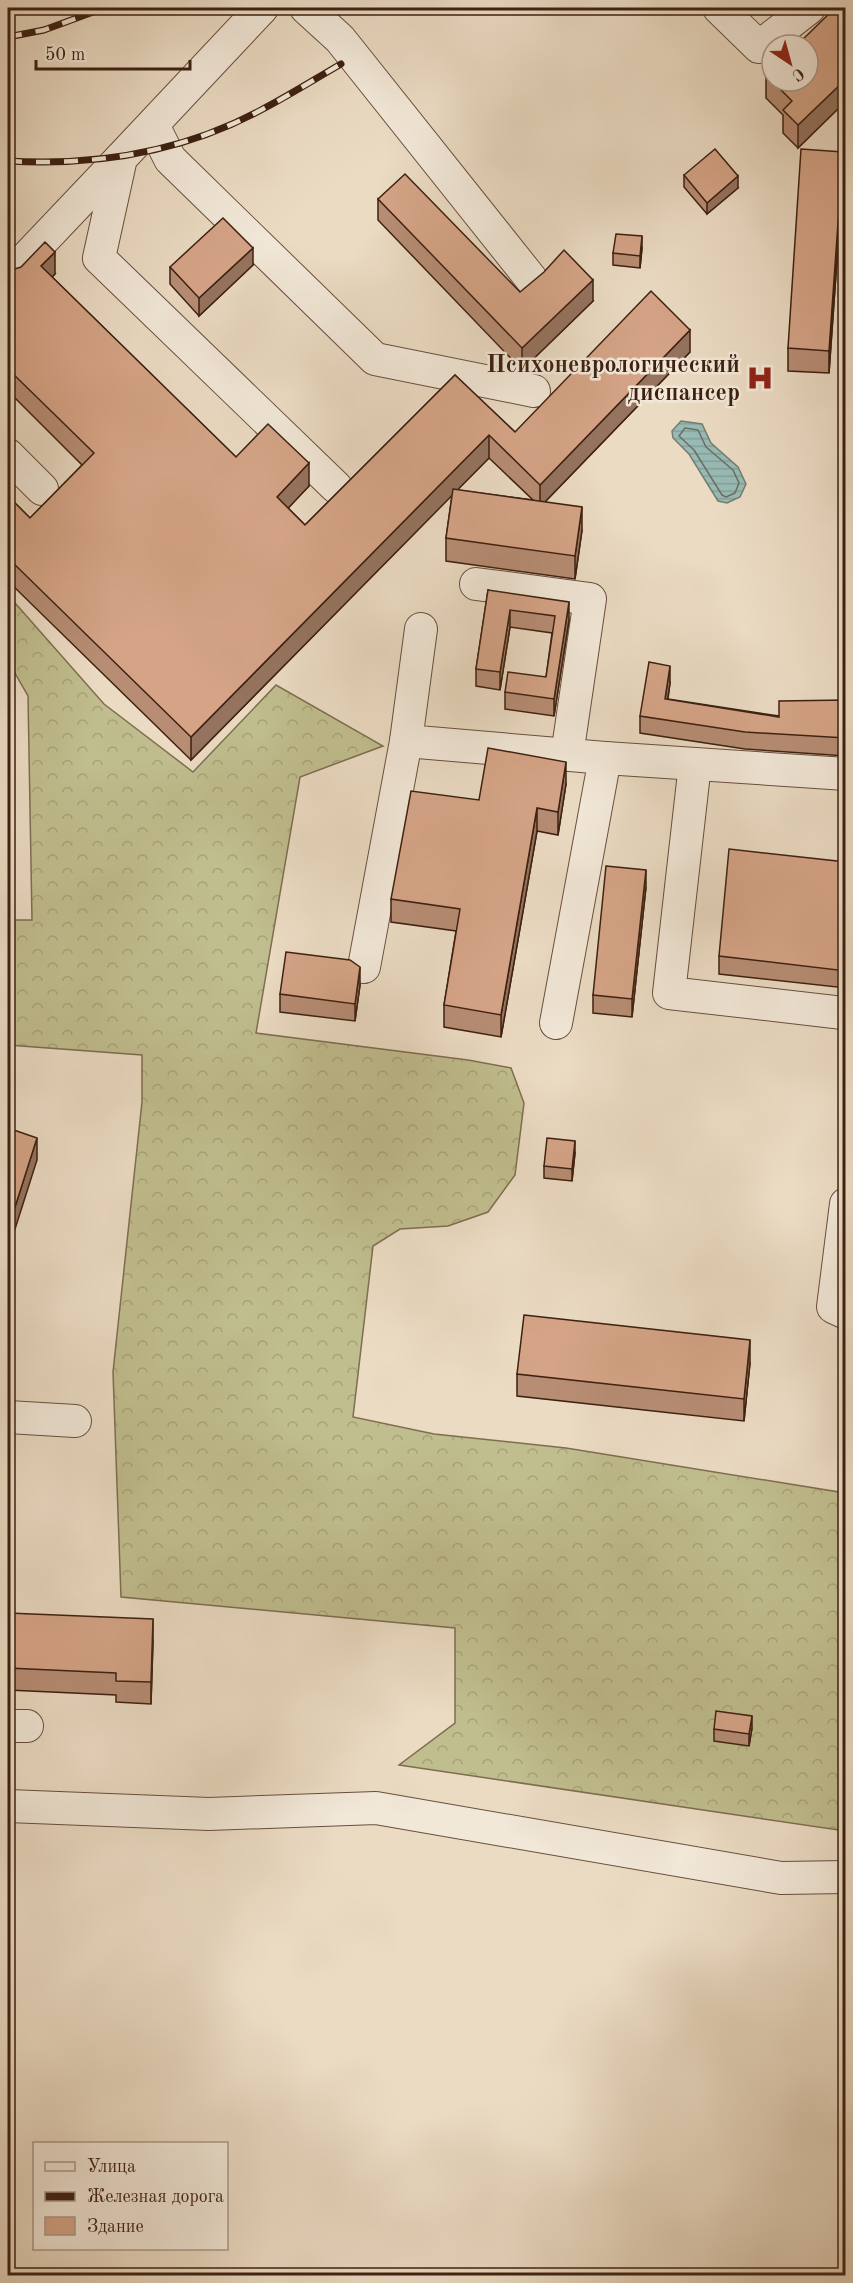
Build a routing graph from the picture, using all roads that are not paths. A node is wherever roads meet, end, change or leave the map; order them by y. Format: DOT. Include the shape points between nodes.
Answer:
graph roads {
  1 [pos="262,8"];
  2 [pos="306,8"];
  3 [pos="719,8"];
  4 [pos="809,8"];
  5 [pos="153,125"];
  6 [pos="121,158"];
  7 [pos="8,277"];
  8 [pos="532,280"];
  9 [pos="534,391"];
  10 [pos="8,455"];
  11 [pos="336,487"];
  12 [pos="42,489"];
  13 [pos="476,584"];
  14 [pos="422,629"];
  15 [pos="406,741"];
  16 [pos="567,755"];
  17 [pos="605,758"];
  18 [pos="695,765"];
  19 [pos="846,774"];
  20 [pos="364,966"];
  21 [pos="843,1013"];
  22 [pos="556,1023"];
  23 [pos="846,1204"];
  24 [pos="846,1313"];
  25 [pos="8,1417"];
  26 [pos="75,1421"];
  27 [pos="8,1806"];
  28 [pos="846,1877"];
  1 -- 5 [label="lane"];
  2 -- 8 [label="lane" via="340,39"];
  3 -- 4 [label="lane" via="759,47"];
  5 -- 6 [label="lane"];
  5 -- 9 [label="lane" via="170,159 375,359"];
  6 -- 7 [label="lane"];
  6 -- 11 [label="lane" via="99,258"];
  10 -- 12 [label="lane"];
  13 -- 16 [label="lane" via="590,599"];
  14 -- 15 [label="lane"];
  15 -- 16 [label="lane"];
  15 -- 20 [label="lane"];
  16 -- 17 [label="lane"];
  17 -- 18 [label="lane"];
  17 -- 22 [label="lane"];
  18 -- 19 [label="lane"];
  18 -- 21 [label="lane" via="669,993"];
  23 -- 24 [label="lane" via="833,1307"];
  25 -- 26 [label="lane"];
  27 -- 28 [label="lane" via="209,1814 376,1808 781,1878"];
}
